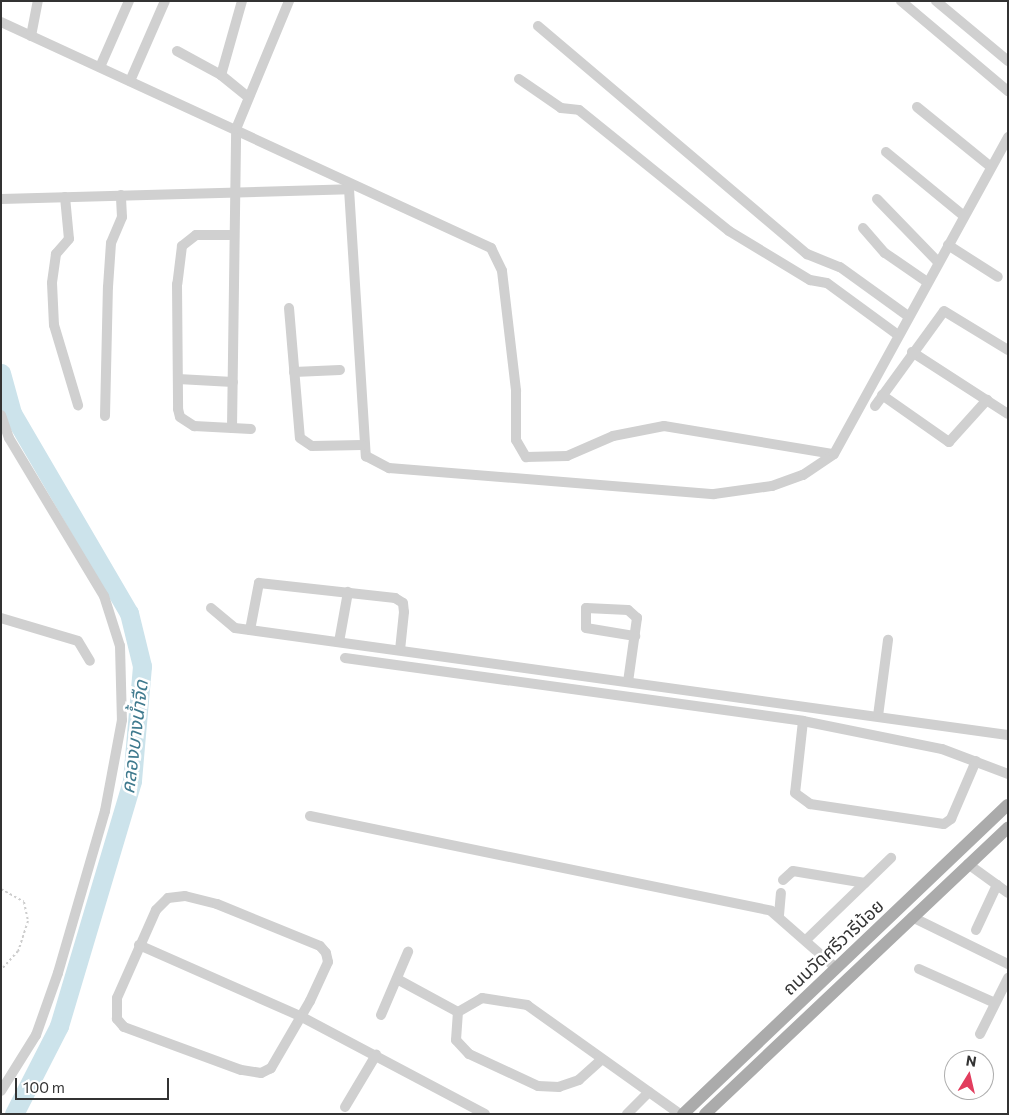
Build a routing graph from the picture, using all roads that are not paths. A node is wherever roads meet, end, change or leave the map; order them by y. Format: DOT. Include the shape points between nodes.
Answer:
graph roads {
  1 [pos="38,1"];
  2 [pos="130,1"];
  3 [pos="165,1"];
  4 [pos="242,1"];
  5 [pos="289,1"];
  6 [pos="901,1"];
  7 [pos="936,1"];
  8 [pos="1,22"];
  9 [pos="538,26"];
  10 [pos="31,36"];
  11 [pos="178,51"];
  12 [pos="1008,61"];
  13 [pos="100,67"];
  14 [pos="221,75"];
  15 [pos="519,79"];
  16 [pos="130,81"];
  17 [pos="1008,91"];
  18 [pos="248,97"];
  19 [pos="917,107"];
  20 [pos="236,129"];
  21 [pos="1008,137"];
  22 [pos="886,152"];
  23 [pos="991,167"];
  24 [pos="351,185"];
  25 [pos="232,192"];
  26 [pos="122,195"];
  27 [pos="65,197"];
  28 [pos="1,199"];
  29 [pos="877,199"];
  30 [pos="964,216"];
  31 [pos="863,228"];
  32 [pos="234,235"];
  33 [pos="948,245"];
  34 [pos="938,262"];
  35 [pos="998,277"];
  36 [pos="927,282"];
  37 [pos="289,308"];
  38 [pos="908,316"];
  39 [pos="898,335"];
  40 [pos="1008,350"];
  41 [pos="912,352"];
  42 [pos="340,370"];
  43 [pos="294,372"];
  44 [pos="178,379"];
  45 [pos="233,382"];
  46 [pos="882,395"];
  47 [pos="987,400"];
  48 [pos="78,405"];
  49 [pos="875,406"];
  50 [pos="1008,414"];
  51 [pos="1,415"];
  52 [pos="105,416"];
  53 [pos="232,428"];
  54 [pos="251,429"];
  55 [pos="362,445"];
  56 [pos="834,454"];
  57 [pos="348,592"];
  58 [pos="211,608"];
  59 [pos="1,618"];
  60 [pos="250,630"];
  61 [pos="635,636"];
  62 [pos="888,640"];
  63 [pos="340,642"];
  64 [pos="400,650"];
  65 [pos="345,658"];
  66 [pos="90,661"];
  67 [pos="628,682"];
  68 [pos="878,716"];
  69 [pos="803,721"];
  70 [pos="1008,735"];
  71 [pos="976,761"];
  72 [pos="1008,774"];
  73 [pos="1008,805"];
  74 [pos="310,816"];
  75 [pos="1008,827"];
  76 [pos="891,858"];
  77 [pos="968,864"];
  78 [pos="783,880"];
  79 [pos="866,883"];
  80 [pos="997,886"];
  81 [pos="1008,892"];
  82 [pos="781,893"];
  83 [pos="780,915"];
  84 [pos="912,917"];
  85 [pos="976,930"];
  86 [pos="807,939"];
  87 [pos="139,946"];
  88 [pos="408,952"];
  89 [pos="1008,964"];
  90 [pos="836,968"];
  91 [pos="919,969"];
  92 [pos="1008,978"];
  93 [pos="396,979"];
  94 [pos="995,1003"];
  95 [pos="458,1012"];
  96 [pos="381,1015"];
  97 [pos="302,1017"];
  98 [pos="980,1034"];
  99 [pos="376,1055"];
  100 [pos="601,1060"];
  101 [pos="1,1091"];
  102 [pos="649,1092"];
  103 [pos="345,1107"];
  104 [pos="485,1114"];
  105 [pos="627,1114"];
  106 [pos="682,1114"];
  107 [pos="705,1114"];
  1 -- 10 [label="street"];
  2 -- 13 [label="street"];
  3 -- 16 [label="street"];
  4 -- 14 [label="street"];
  5 -- 18 [label="street"];
  6 -- 17 [label="street"];
  7 -- 12 [label="street"];
  8 -- 10 [label="street"];
  9 -- 38 [label="street" via="807,254 840,267"];
  10 -- 13 [label="street"];
  11 -- 14 [label="street"];
  13 -- 16 [label="street"];
  14 -- 18 [label="street"];
  15 -- 39 [label="street" via="561,108 579,110 729,231 810,280 827,283"];
  16 -- 20 [label="street"];
  18 -- 20 [label="street"];
  19 -- 23 [label="street"];
  20 -- 24 [label="street"];
  20 -- 25 [label="street"];
  21 -- 23 [label="street"];
  22 -- 30 [label="street"];
  23 -- 30 [label="street"];
  24 -- 25 [label="street"];
  24 -- 55 [label="street"];
  24 -- 56 [label="street" via="480,240 499,258 514,375 516,440 526,456 567,456 613,436 664,426"];
  25 -- 26 [label="street"];
  25 -- 32 [label="street"];
  26 -- 27 [label="street"];
  26 -- 52 [label="street" via="122,218 111,243"];
  27 -- 28 [label="street"];
  27 -- 48 [label="street" via="69,239 56,254 52,283 54,324"];
  29 -- 34 [label="street"];
  30 -- 33 [label="street"];
  31 -- 36 [label="street" via="885,253"];
  32 -- 44 [label="street" via="196,235 182,246 177,284"];
  32 -- 45 [label="street"];
  33 -- 34 [label="street"];
  33 -- 35 [label="street"];
  34 -- 36 [label="street"];
  36 -- 38 [label="street"];
  37 -- 43 [label="street"];
  38 -- 39 [label="street"];
  39 -- 56 [label="street"];
  40 -- 41 [label="street" via="948,311 940,314"];
  41 -- 46 [label="street"];
  41 -- 47 [label="street"];
  42 -- 43 [label="street"];
  43 -- 55 [label="street" via="300,438 312,446"];
  44 -- 45 [label="street"];
  44 -- 53 [label="street" via="178,409 186,423"];
  45 -- 53 [label="street"];
  46 -- 47 [label="street" via="949,442"];
  46 -- 49 [label="street"];
  47 -- 50 [label="street"];
  51 -- 101 [label="street" via="9,438 104,596 120,646 122,720 105,811 58,973 36,1035"];
  53 -- 54 [label="street"];
  55 -- 56 [label="street" via="366,456 389,468 714,494 772,486 803,475"];
  57 -- 60 [label="street" via="259,583"];
  57 -- 63 [label="street"];
  57 -- 64 [label="street" via="395,598 402,603"];
  58 -- 60 [label="street" via="226,624"];
  59 -- 66 [label="street" via="74,639 86,648"];
  60 -- 63 [label="street"];
  61 -- 61 [label="street" via="634,613 586,608 586,628"];
  61 -- 67 [label="street"];
  62 -- 68 [label="street"];
  63 -- 64 [label="street"];
  64 -- 67 [label="street"];
  65 -- 69 [label="street"];
  67 -- 68 [label="street"];
  68 -- 70 [label="street"];
  69 -- 71 [label="street" via="942,749"];
  69 -- 71 [label="street" via="795,793 810,804 944,824 951,820"];
  71 -- 72 [label="street"];
  73 -- 90 [label="main road, ถนนวัดศรีวารีน้อย"];
  74 -- 83 [label="street"];
  75 -- 77 [label="main road, ถนนวัดศรีวารีน้อย"];
  76 -- 79 [label="street"];
  77 -- 80 [label="street"];
  77 -- 84 [label="main road, ถนนวัดศรีวารีน้อย"];
  78 -- 79 [label="street" via="792,871"];
  79 -- 86 [label="street"];
  80 -- 81 [label="street"];
  80 -- 85 [label="street"];
  82 -- 83 [label="street"];
  83 -- 86 [label="street"];
  84 -- 89 [label="street"];
  84 -- 107 [label="main road, ถนนวัดศรีวารีน้อย"];
  86 -- 90 [label="street"];
  87 -- 97 [label="street"];
  87 -- 97 [label="street" via="156,910 168,898 185,896 218,904 320,946 328,962"];
  87 -- 97 [label="street" via="117,998 115,1013 124,1028 261,1073 271,1068 286,1049"];
  88 -- 93 [label="street"];
  90 -- 106 [label="main road, ถนนวัดศรีวารีน้อย"];
  91 -- 94 [label="street"];
  92 -- 94 [label="street"];
  93 -- 95 [label="street"];
  93 -- 96 [label="street"];
  94 -- 98 [label="street"];
  95 -- 100 [label="street" via="482,998 515,1001"];
  95 -- 100 [label="street" via="456,1040 469,1054 538,1086 559,1087 579,1080"];
  97 -- 99 [label="street"];
  99 -- 103 [label="street"];
  99 -- 104 [label="street"];
  100 -- 102 [label="street"];
  102 -- 105 [label="street"];
  102 -- 106 [label="street"];
}
